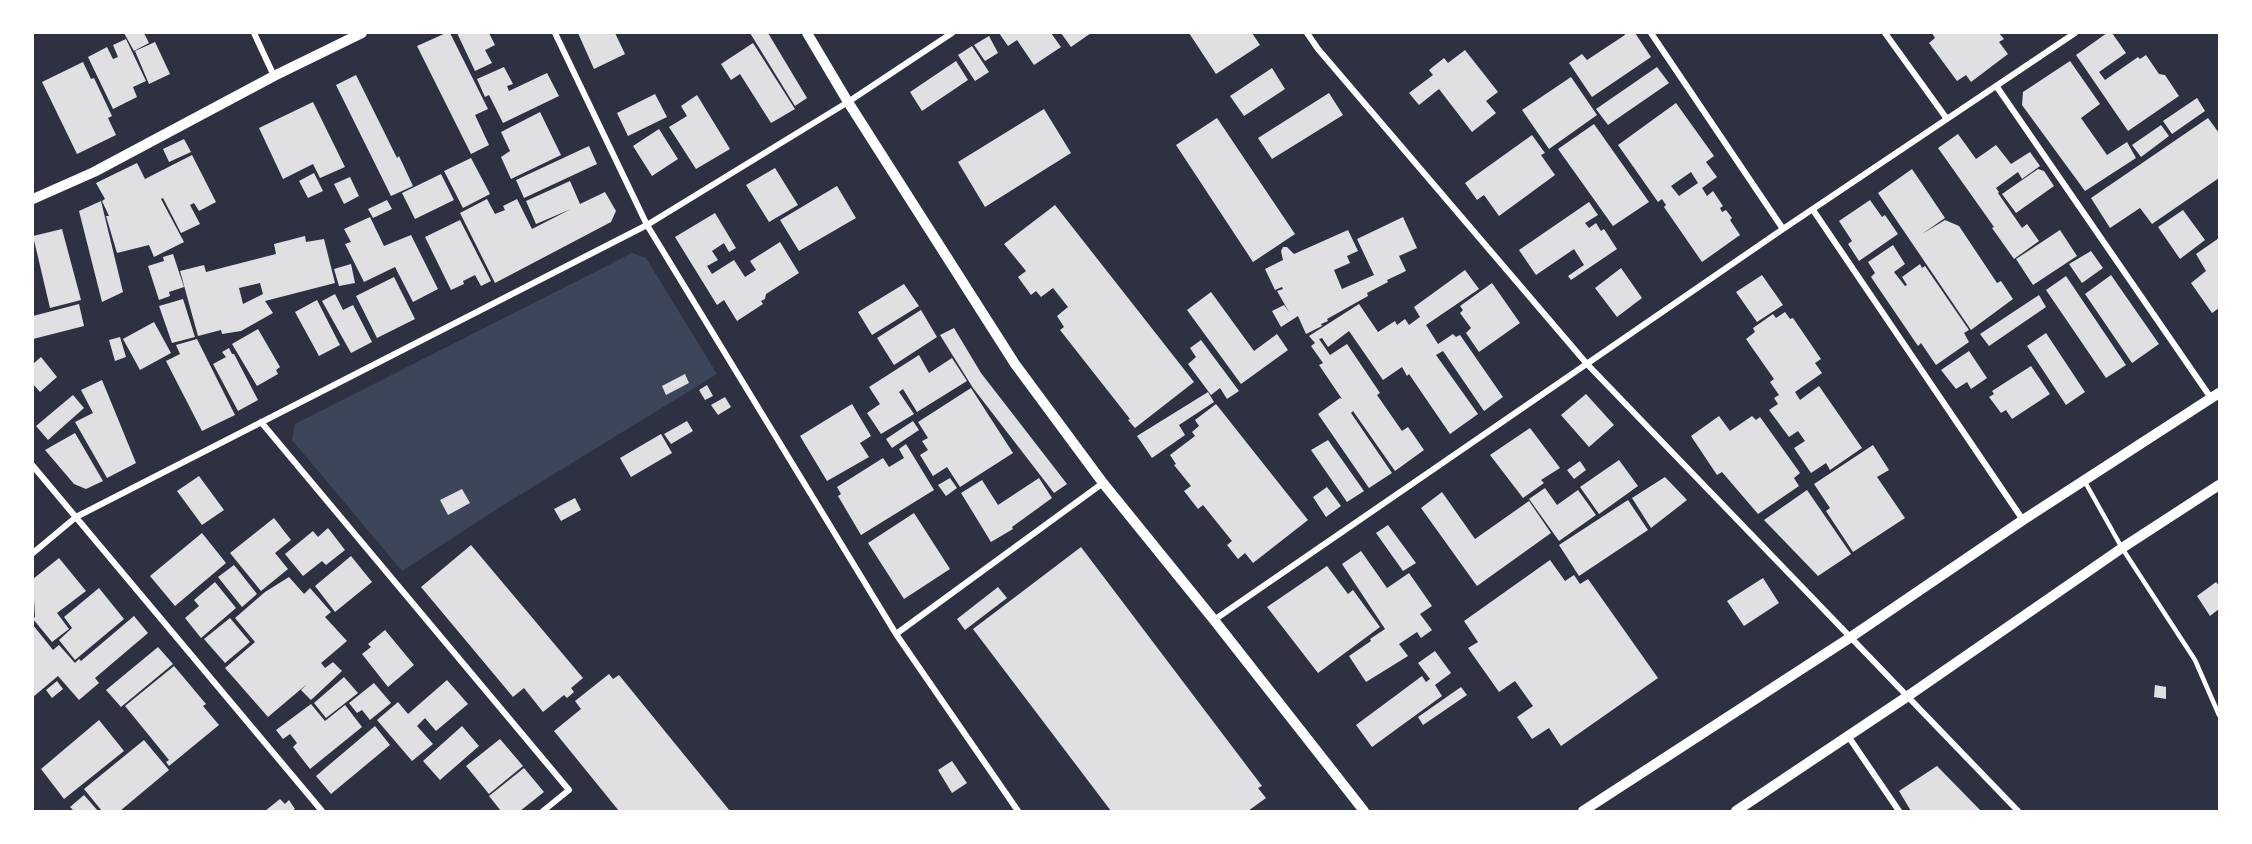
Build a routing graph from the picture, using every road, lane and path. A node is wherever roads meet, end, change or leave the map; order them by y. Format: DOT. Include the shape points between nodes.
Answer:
graph roads {
  1 [pos="254,33"];
  2 [pos="362,33"];
  3 [pos="555,33"];
  4 [pos="807,33"];
  5 [pos="952,33"];
  6 [pos="1651,33"];
  7 [pos="1885,33"];
  8 [pos="2076,33"];
  9 [pos="1309,34"];
  10 [pos="274,76"];
  11 [pos="1997,87"];
  12 [pos="848,102"];
  13 [pos="1947,119"];
  14 [pos="33,199"];
  15 [pos="1813,210"];
  16 [pos="647,225"];
  17 [pos="1784,229"];
  18 [pos="1587,364"];
  19 [pos="2215,396"];
  20 [pos="261,422"];
  21 [pos="33,466"];
  22 [pos="2085,482"];
  23 [pos="1103,483"];
  24 [pos="2219,485"];
  25 [pos="76,517"];
  26 [pos="2023,520"];
  27 [pos="2122,548"];
  28 [pos="33,553"];
  29 [pos="1214,620"];
  30 [pos="896,634"];
  31 [pos="1851,637"];
  32 [pos="1908,696"];
  33 [pos="2219,715"];
  34 [pos="1848,736"];
  35 [pos="322,811"];
  36 [pos="543,811"];
  37 [pos="1018,811"];
  38 [pos="1364,811"];
  39 [pos="1582,811"];
  40 [pos="1736,811"];
  41 [pos="1899,811"];
  42 [pos="2018,811"];
  1 -- 10 [label="street"];
  2 -- 10 [label="street"];
  3 -- 16 [label="street"];
  4 -- 12 [label="street"];
  5 -- 12 [label="street"];
  6 -- 17 [label="street"];
  7 -- 13 [label="street"];
  8 -- 11 [label="street"];
  9 -- 18 [label="street"];
  10 -- 14 [label="street" via="94,172"];
  11 -- 13 [label="street"];
  11 -- 19 [label="street"];
  12 -- 16 [label="street"];
  12 -- 23 [label="street" via="1015,364"];
  13 -- 15 [label="street"];
  15 -- 17 [label="street"];
  15 -- 26 [label="street"];
  16 -- 20 [label="street"];
  16 -- 30 [label="street"];
  17 -- 18 [label="street"];
  18 -- 29 [label="street"];
  18 -- 31 [label="street"];
  19 -- 22 [label="street"];
  20 -- 25 [label="street"];
  20 -- 36 [label="street" via="569,790"];
  21 -- 25 [label="street"];
  22 -- 26 [label="street"];
  22 -- 27 [label="lane"];
  23 -- 29 [label="street"];
  23 -- 30 [label="street"];
  24 -- 27 [label="street"];
  25 -- 28 [label="street"];
  25 -- 35 [label="street"];
  26 -- 31 [label="street"];
  27 -- 32 [label="street"];
  27 -- 33 [label="lane" via="2195,660"];
  29 -- 38 [label="street"];
  30 -- 37 [label="street"];
  31 -- 32 [label="street"];
  31 -- 39 [label="street"];
  32 -- 34 [label="street"];
  32 -- 42 [label="street"];
  34 -- 40 [label="street"];
  34 -- 41 [label="street"];
}
